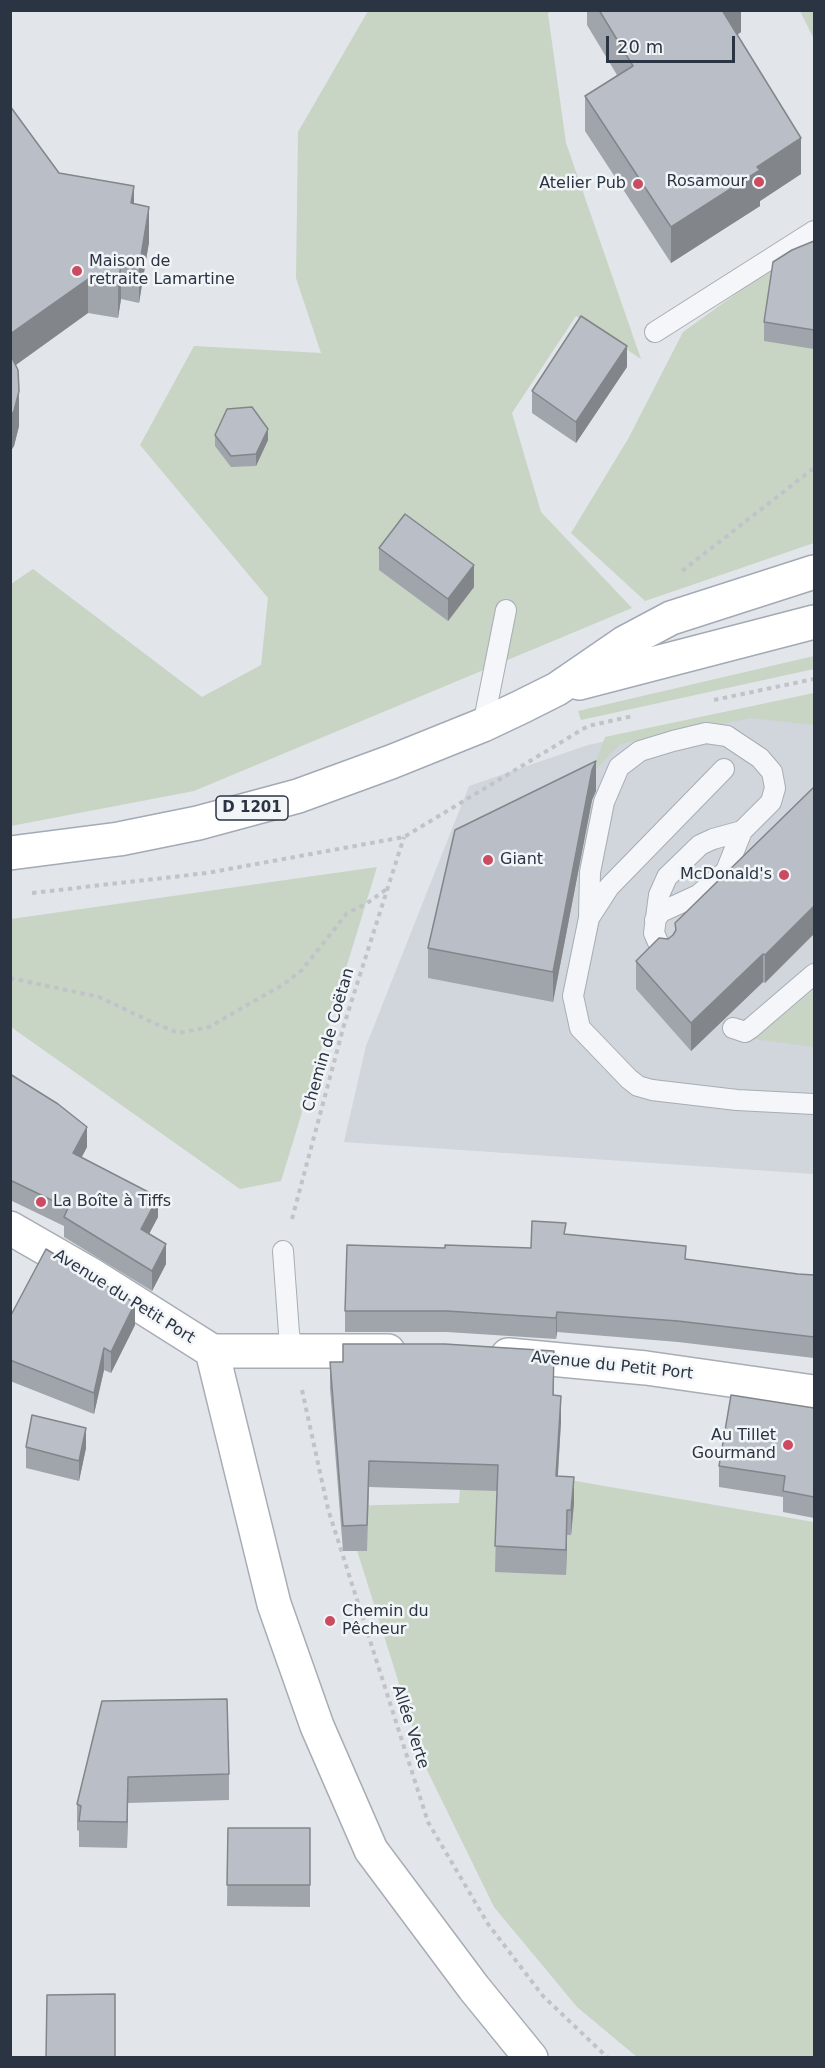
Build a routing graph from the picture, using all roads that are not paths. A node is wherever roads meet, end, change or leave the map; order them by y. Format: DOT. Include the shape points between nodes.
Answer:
graph roads {
  1 [pos="814,231"];
  2 [pos="656,332"];
  3 [pos="814,572"];
  4 [pos="506,610"];
  5 [pos="814,622"];
  6 [pos="557,689"];
  7 [pos="483,725"];
  8 [pos="724,769"];
  9 [pos="742,831"];
  10 [pos="10,853"];
  11 [pos="589,918"];
  12 [pos="655,920"];
  13 [pos="664,956"];
  14 [pos="814,974"];
  15 [pos="733,1028"];
  16 [pos="814,1104"];
  17 [pos="10,1228"];
  18 [pos="283,1251"];
  19 [pos="212,1351"];
  20 [pos="293,1351"];
  21 [pos="422,1351"];
  22 [pos="479,1353"];
  23 [pos="814,1392"];
  24 [pos="531,2058"];
  1 -- 2 [label="lane"];
  3 -- 6 [label="street, D 1201" via="671,618 624,643"];
  4 -- 7 [label="lane"];
  5 -- 6 [label="street, D 1201"];
  6 -- 7 [label="street, D 1201"];
  7 -- 10 [label="street, D 1201" via="298,796 119,839"];
  8 -- 11 [label="lane" via="609,887"];
  9 -- 11 [label="lane" via="771,802 775,788 772,772 759,758 728,736 706,733 640,751 619,767 604,802 590,872"];
  9 -- 12 [label="lane" via="726,871 698,895 661,912"];
  9 -- 12 [label="lane" via="700,845 668,877 659,895"];
  11 -- 16 [label="lane" via="573,996 580,1028 629,1079 645,1088 680,1094"];
  12 -- 13 [label="lane" via="654,933"];
  14 -- 15 [label="lane" via="745,1032"];
  17 -- 19 [label="street, Avenue du Petit Port"];
  18 -- 20 [label="lane"];
  19 -- 20 [label="street, Avenue du Petit Port"];
  19 -- 24 [label="street" via="274,1604 317,1726 371,1850"];
  20 -- 21 [label="street, Avenue du Petit Port"];
  22 -- 23 [label="street, Avenue du Petit Port" via="618,1365"];
}
